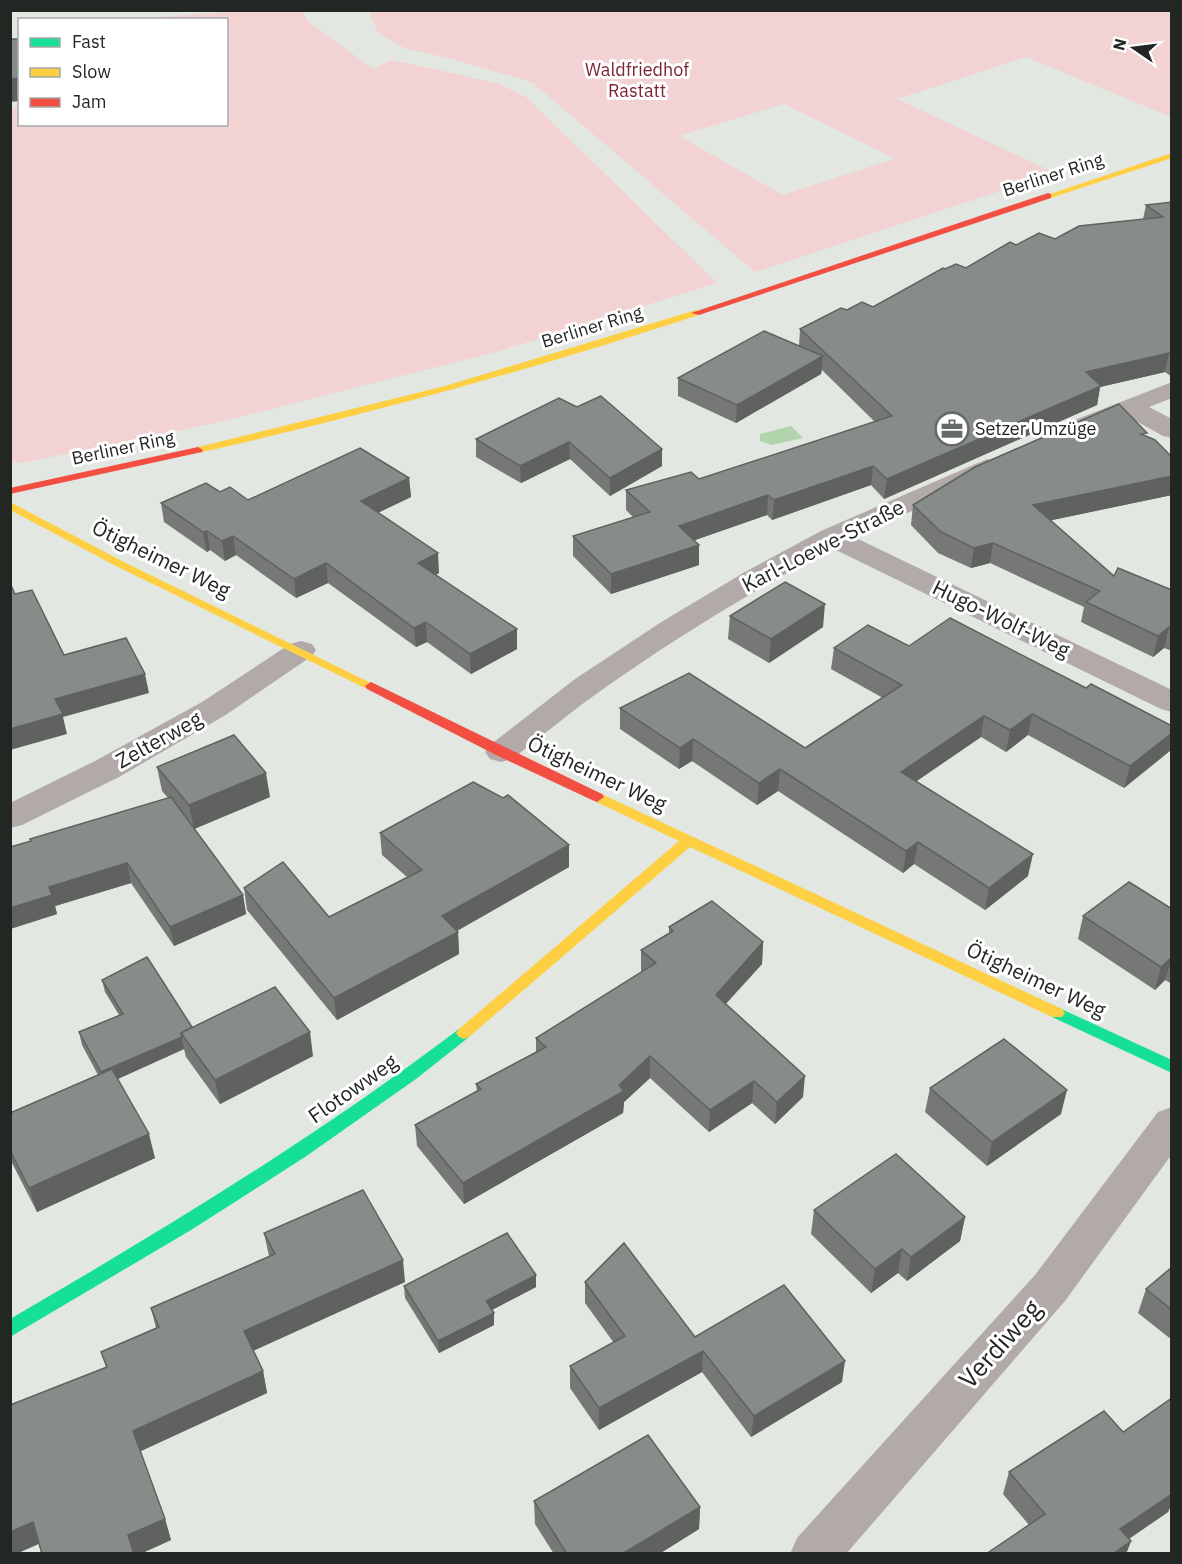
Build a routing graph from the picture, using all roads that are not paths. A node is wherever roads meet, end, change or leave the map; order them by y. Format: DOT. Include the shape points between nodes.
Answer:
graph roads {
  1 [pos="1172,155"];
  2 [pos="1172,389"];
  3 [pos="1127,406"];
  4 [pos="1172,430"];
  5 [pos="1052,438"];
  6 [pos="1010,457"];
  7 [pos="10,491"];
  8 [pos="10,505"];
  9 [pos="831,537"];
  10 [pos="301,650"];
  11 [pos="1172,702"];
  12 [pos="501,752"];
  13 [pos="10,817"];
  14 [pos="689,840"];
  15 [pos="1172,1067"];
  16 [pos="1172,1123"];
  17 [pos="10,1329"];
  18 [pos="814,1554"];
  1 -- 7 [label="street, Berliner Ring" via="618,339 373,409"];
  2 -- 3 [label="street"];
  3 -- 4 [label="street"];
  3 -- 5 [label="street"];
  6 -- 9 [label="street, Karl-Loewe-Straße"];
  8 -- 10 [label="street, Ötigheimer Weg" via="120,564"];
  9 -- 11 [label="street, Hugo-Wolf-Weg"];
  9 -- 12 [label="street, Karl-Loewe-Straße" via="674,627 586,686"];
  10 -- 12 [label="street, Ötigheimer Weg"];
  10 -- 13 [label="street, Zelterweg" via="213,709"];
  12 -- 14 [label="street, Ötigheimer Weg"];
  14 -- 15 [label="street, Ötigheimer Weg"];
  14 -- 17 [label="street, Flotowweg" via="494,1011 360,1112 216,1206"];
  16 -- 18 [label="street, Verdiweg" via="1050,1288"];
}
